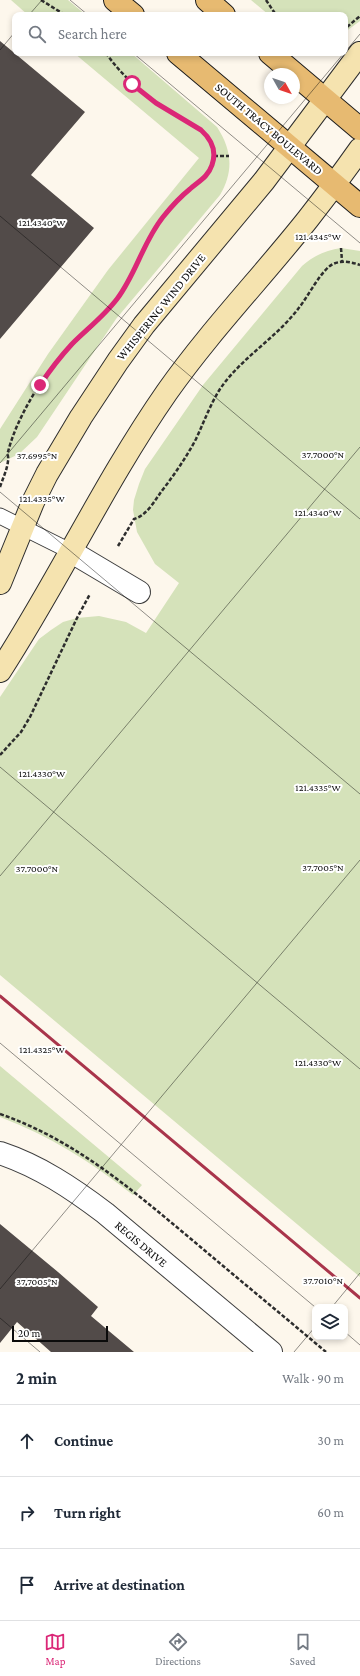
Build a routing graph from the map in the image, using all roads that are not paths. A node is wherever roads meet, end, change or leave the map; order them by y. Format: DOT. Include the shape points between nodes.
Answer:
graph roads {
  1 [pos="115,0"];
  2 [pos="206,0"];
  3 [pos="129,12"];
  4 [pos="220,12"];
  5 [pos="360,53"];
  6 [pos="182,56"];
  7 [pos="274,56"];
  8 [pos="325,99"];
  9 [pos="360,129"];
  10 [pos="290,147"];
  11 [pos="360,150"];
  12 [pos="334,184"];
  13 [pos="360,206"];
  14 [pos="0,516"];
  15 [pos="23,527"];
  16 [pos="70,551"];
  17 [pos="0,584"];
  18 [pos="139,592"];
  19 [pos="0,671"];
  20 [pos="0,1153"];
  21 [pos="271,1352"];
  1 -- 3 [label="main road"];
  2 -- 4 [label="main road"];
  5 -- 8 [label="street, WHISPERING WIND DRIVE"];
  6 -- 10 [label="main road, SOUTH TRACY BOULEVARD"];
  7 -- 8 [label="main road"];
  8 -- 9 [label="main road"];
  8 -- 10 [label="street, WHISPERING WIND DRIVE"];
  10 -- 12 [label="main road, SOUTH TRACY BOULEVARD"];
  10 -- 15 [label="street, WHISPERING WIND DRIVE" via="118,360 63,446 33,502"];
  11 -- 12 [label="street"];
  12 -- 13 [label="main road, SOUTH TRACY BOULEVARD"];
  12 -- 16 [label="street" via="168,391 127,454"];
  14 -- 15 [label="lane"];
  15 -- 16 [label="lane"];
  15 -- 17 [label="street, WHISPERING WIND DRIVE"];
  16 -- 18 [label="street"];
  16 -- 19 [label="street"];
  20 -- 21 [label="street, REGIS DRIVE" via="48,1174 105,1213"];
}
